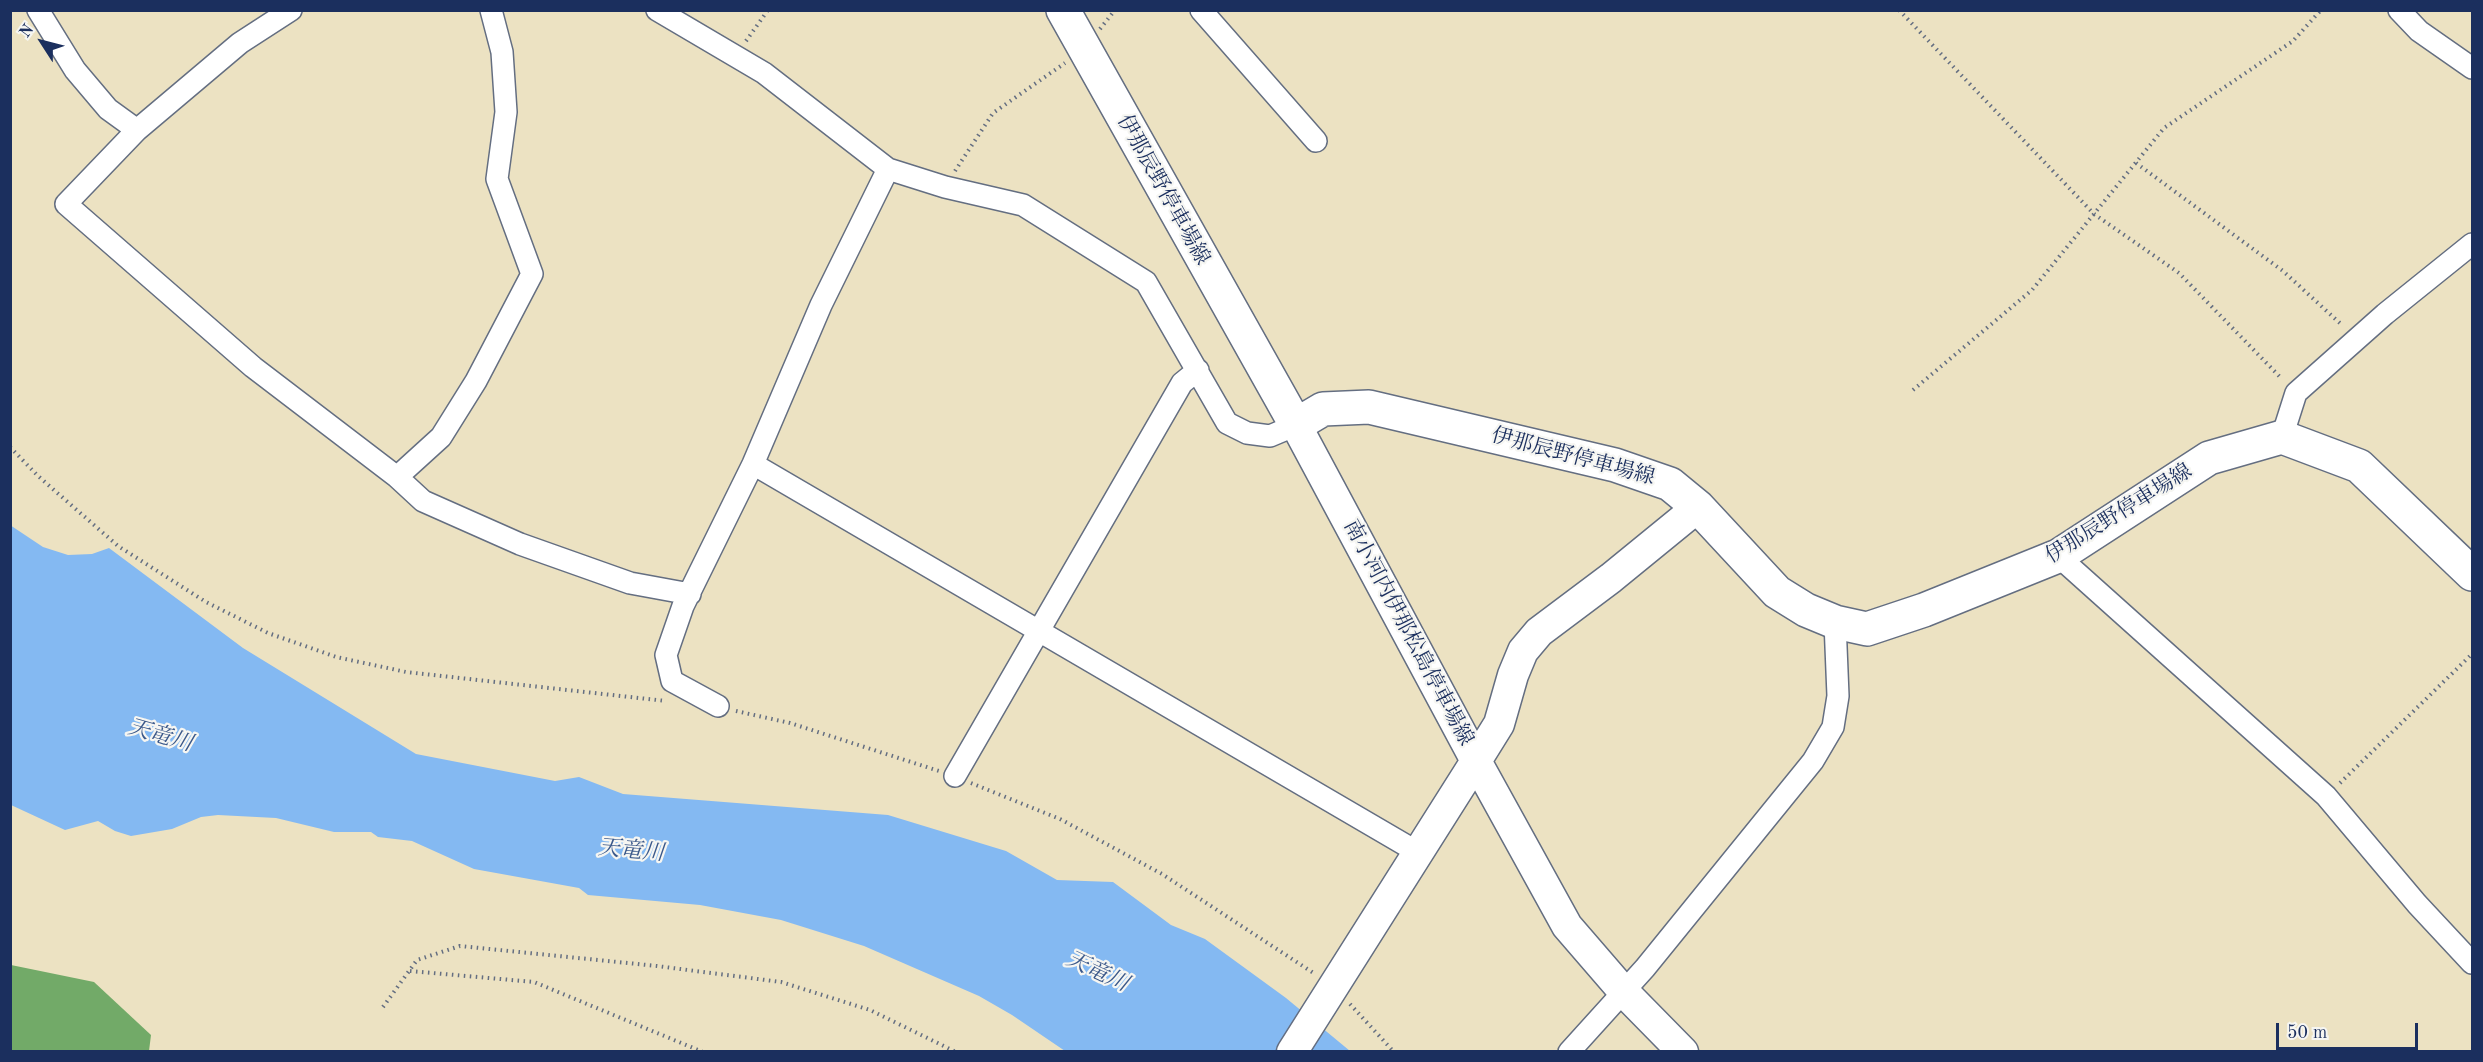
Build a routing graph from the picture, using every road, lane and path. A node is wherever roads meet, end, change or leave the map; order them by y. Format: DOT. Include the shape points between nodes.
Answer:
graph roads {
  1 [pos="38,10"];
  2 [pos="291,10"];
  3 [pos="491,10"];
  4 [pos="657,10"];
  5 [pos="768,10"];
  6 [pos="1064,10"];
  7 [pos="1201,10"];
  8 [pos="1899,10"];
  9 [pos="2321,10"];
  10 [pos="2399,10"];
  11 [pos="1085,49"];
  12 [pos="735,56"];
  13 [pos="2472,68"];
  14 [pos="137,130"];
  15 [pos="1316,141"];
  16 [pos="2136,163"];
  17 [pos="888,169"];
  18 [pos="945,187"];
  19 [pos="2472,244"];
  20 [pos="2357,339"];
  21 [pos="1198,370"];
  22 [pos="1913,390"];
  23 [pos="2296,393"];
  24 [pos="1296,425"];
  25 [pos="2282,437"];
  26 [pos="10,447"];
  27 [pos="753,464"];
  28 [pos="397,477"];
  29 [pos="1698,507"];
  30 [pos="2058,556"];
  31 [pos="2472,574"];
  32 [pos="690,594"];
  33 [pos="1835,622"];
  34 [pos="1041,631"];
  35 [pos="2472,654"];
  36 [pos="671,701"];
  37 [pos="718,706"];
  38 [pos="1476,761"];
  39 [pos="955,776"];
  40 [pos="2326,796"];
  41 [pos="1419,853"];
  42 [pos="2472,963"];
  43 [pos="410,971"];
  44 [pos="1330,991"];
  45 [pos="1624,992"];
  46 [pos="383,1007"];
  47 [pos="703,1052"];
  48 [pos="956,1052"];
  49 [pos="1292,1052"];
  50 [pos="1394,1052"];
  51 [pos="1569,1052"];
  52 [pos="1683,1052"];
  1 -- 14 [label="street" via="75,70 108,109"];
  2 -- 14 [label="street" via="240,43"];
  3 -- 28 [label="street" via="502,52 506,112 497,179 532,274 476,381 441,437"];
  4 -- 12 [label="street"];
  5 -- 12 [label="path"];
  6 -- 11 [label="main road, 伊那辰野停車場線"];
  7 -- 15 [label="street"];
  8 -- 23 [label="path" via="2094,214 2180,273"];
  9 -- 16 [label="path" via="2293,42 2164,128"];
  10 -- 13 [label="street" via="2419,32"];
  11 -- 18 [label="path" via="993,113"];
  11 -- 24 [label="main road, 伊那辰野停車場線"];
  12 -- 17 [label="street" via="764,73"];
  14 -- 28 [label="street" via="66,204 253,368"];
  16 -- 20 [label="path" via="2283,271"];
  16 -- 22 [label="path" via="2032,290"];
  17 -- 18 [label="street"];
  17 -- 27 [label="street" via="821,306"];
  18 -- 21 [label="street" via="1023,205 1146,282"];
  19 -- 20 [label="street"];
  20 -- 23 [label="street"];
  21 -- 24 [label="street" via="1227,423 1247,433 1270,436"];
  21 -- 34 [label="street" via="1182,383"];
  23 -- 25 [label="street"];
  24 -- 29 [label="main road, 伊那辰野停車場線" via="1323,409 1369,407 1615,465 1670,484"];
  24 -- 38 [label="main road, 南小河内伊那松島停車場線"];
  25 -- 30 [label="main road, 伊那辰野停車場線" via="2209,458"];
  25 -- 31 [label="main road" via="2359,466"];
  26 -- 36 [label="path" via="118,546 206,602 268,633 336,657 406,672"];
  27 -- 32 [label="street"];
  27 -- 34 [label="street"];
  28 -- 32 [label="street" via="423,501 520,544 630,583"];
  29 -- 33 [label="main road, 伊那辰野停車場線" via="1777,592"];
  29 -- 38 [label="main road" via="1539,632 1523,651 1499,724"];
  30 -- 33 [label="main road, 伊那辰野停車場線" via="1867,629"];
  30 -- 40 [label="street"];
  32 -- 37 [label="street" via="666,655 672,681"];
  33 -- 45 [label="street" via="1838,696 1833,728 1813,761"];
  34 -- 39 [label="street"];
  34 -- 41 [label="street"];
  35 -- 40 [label="path"];
  37 -- 39 [label="path" via="790,723"];
  38 -- 41 [label="main road, 南小河内伊那松島停車場線"];
  38 -- 45 [label="main road" via="1567,926"];
  39 -- 44 [label="path" via="1060,819 1162,874"];
  40 -- 42 [label="street"];
  41 -- 44 [label="main road, 南小河内伊那松島停車場線"];
  43 -- 46 [label="path"];
  43 -- 47 [label="path" via="534,982"];
  43 -- 48 [label="path" via="417,960 460,946 781,982 870,1010"];
  44 -- 49 [label="main road, 南小河内伊那松島停車場線"];
  44 -- 50 [label="path"];
  45 -- 51 [label="street"];
  45 -- 52 [label="main road"];
}
